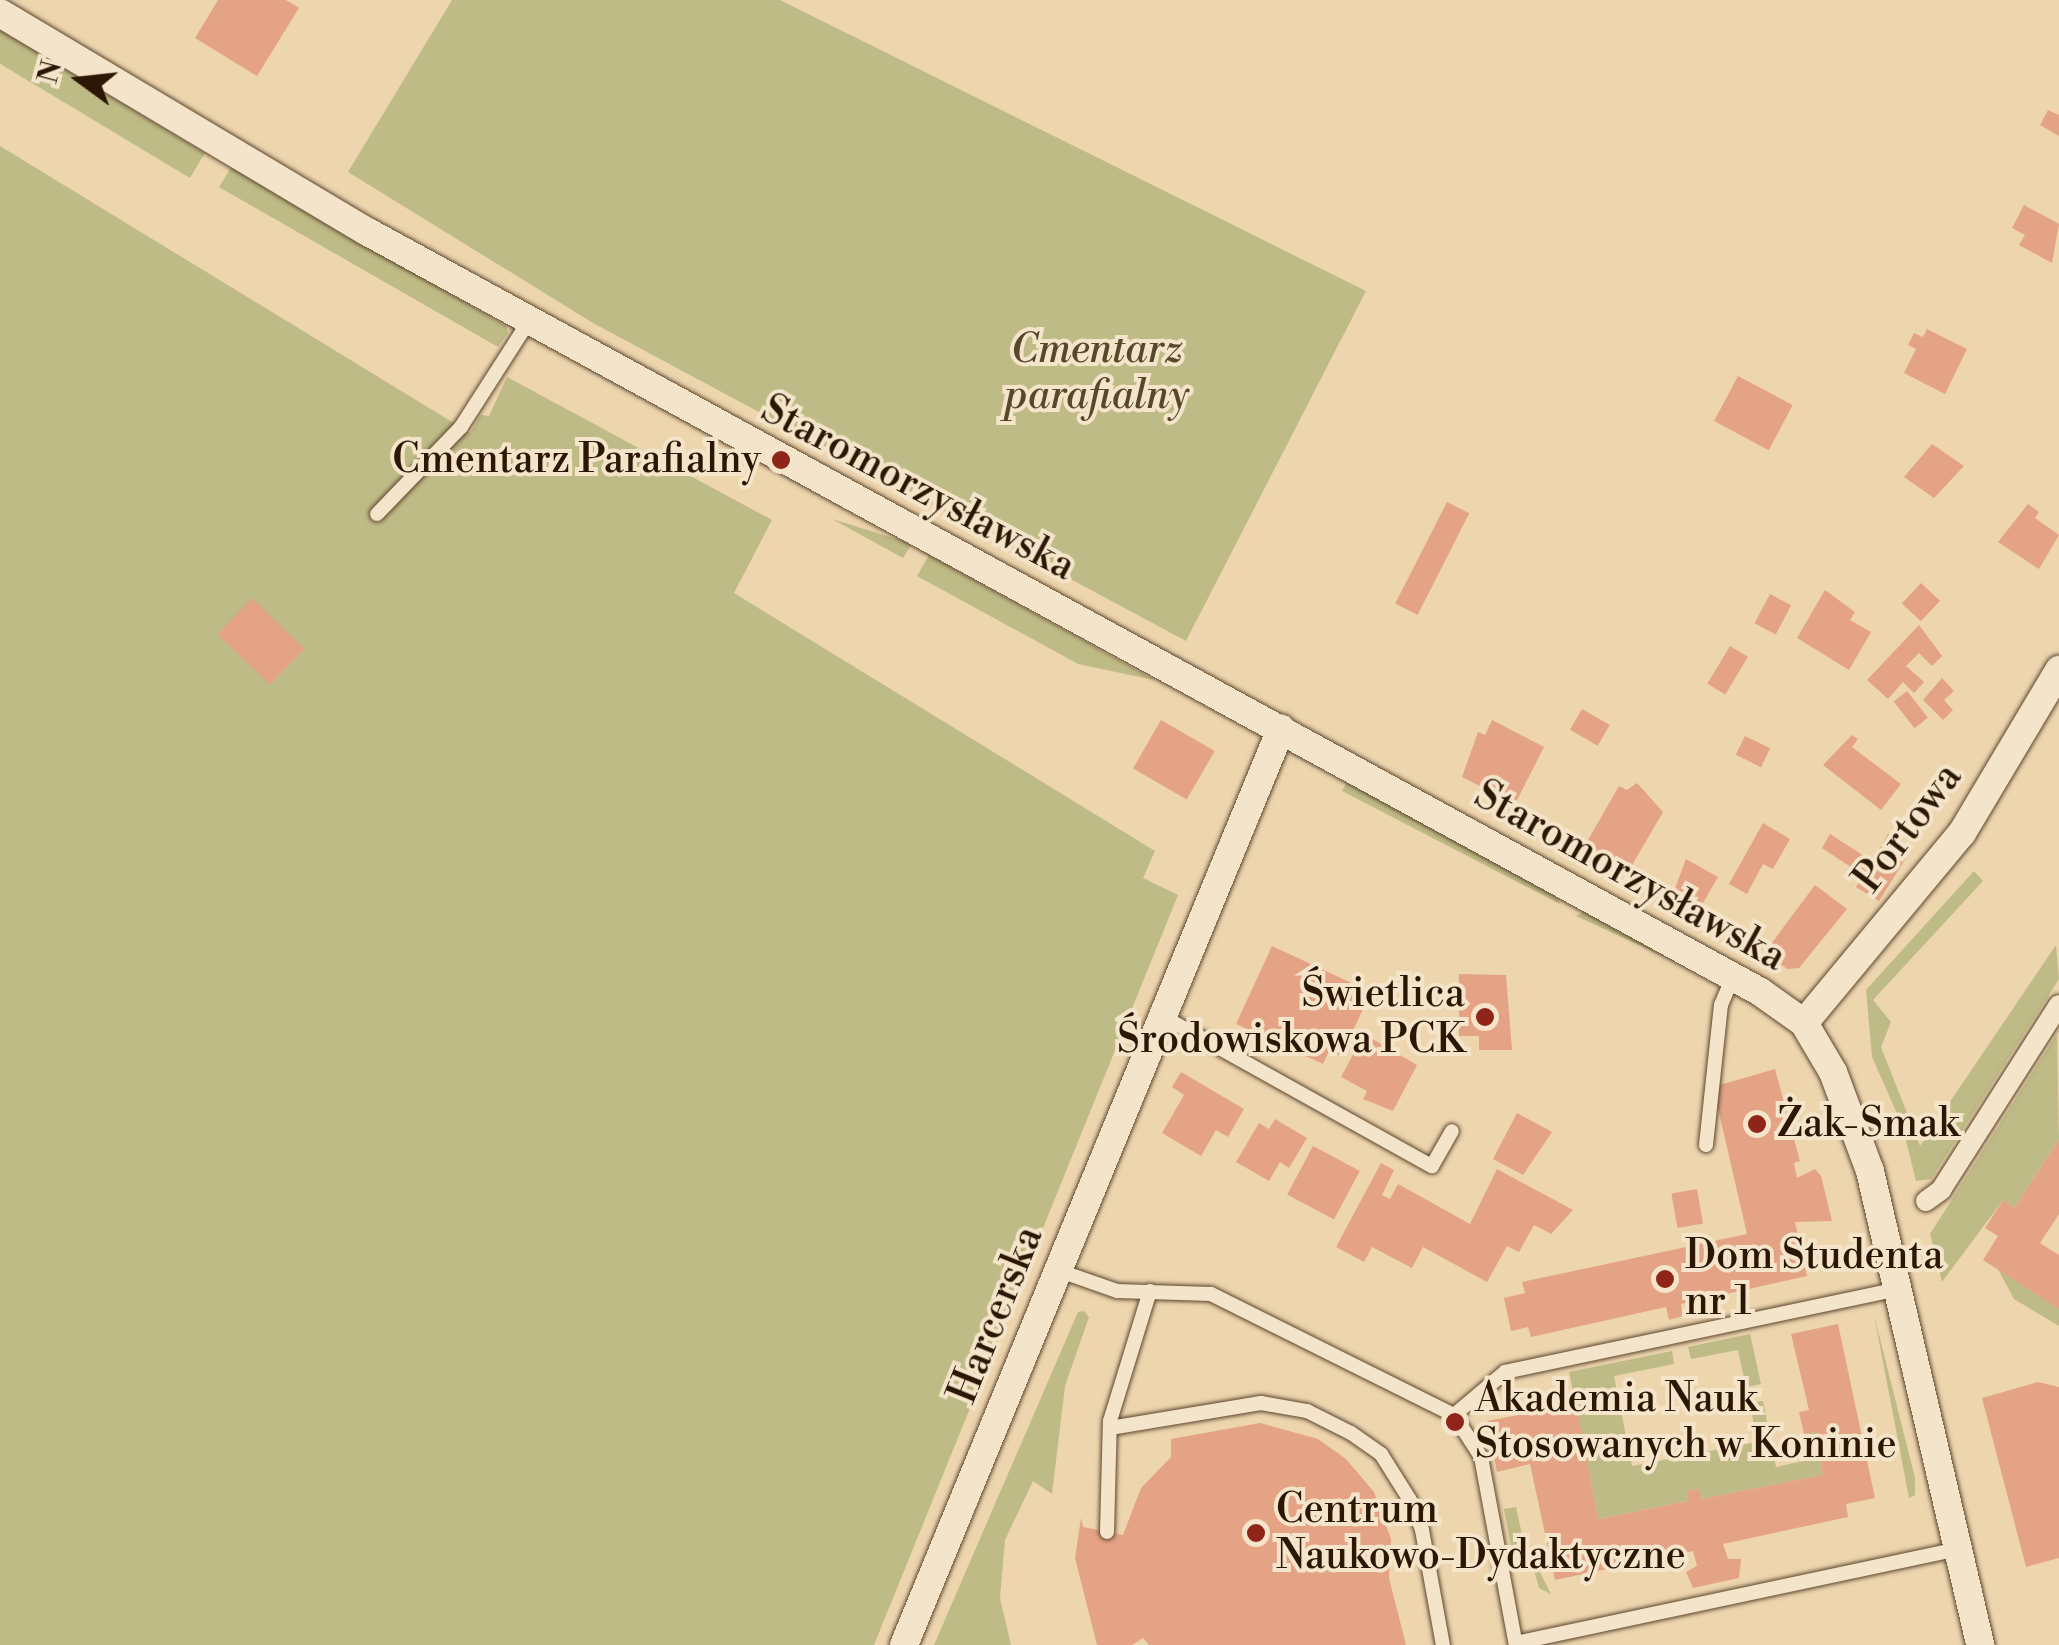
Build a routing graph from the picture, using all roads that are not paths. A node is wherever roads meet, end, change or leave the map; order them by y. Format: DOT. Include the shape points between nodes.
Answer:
graph roads {
  1 [pos="0,14"];
  2 [pos="529,320"];
  3 [pos="378,514"];
  4 [pos="2059,670"];
  5 [pos="1281,729"];
  6 [pos="1733,977"];
  7 [pos="2059,1005"];
  8 [pos="1162,1016"];
  9 [pos="1804,1023"];
  10 [pos="1452,1131"];
  11 [pos="1706,1145"];
  12 [pos="1926,1201"];
  13 [pos="1058,1270"];
  14 [pos="1901,1288"];
  15 [pos="1150,1290"];
  16 [pos="1454,1415"];
  17 [pos="1110,1428"];
  18 [pos="1106,1532"];
  19 [pos="1960,1548"];
  20 [pos="1516,1644"];
  21 [pos="904,1645"];
  22 [pos="1442,1645"];
  23 [pos="1980,1645"];
  1 -- 2 [label="street, Staromorzysławska"];
  2 -- 3 [label="lane" via="461,427"];
  2 -- 5 [label="street, Staromorzysławska"];
  4 -- 9 [label="street, Portowa" via="1962,833"];
  5 -- 6 [label="street, Staromorzysławska"];
  5 -- 8 [label="street, Harcerska"];
  6 -- 9 [label="street, Staromorzysławska"];
  6 -- 11 [label="lane" via="1721,1005"];
  7 -- 12 [label="street" via="1941,1190"];
  8 -- 10 [label="lane" via="1432,1166"];
  8 -- 13 [label="street, Harcerska"];
  9 -- 14 [label="street" via="1854,1124"];
  13 -- 15 [label="lane" via="1104,1288"];
  13 -- 21 [label="street, Harcerska"];
  14 -- 16 [label="lane" via="1505,1372"];
  14 -- 19 [label="street"];
  15 -- 16 [label="lane" via="1196,1291 1256,1312"];
  15 -- 17 [label="lane" via="1117,1384"];
  16 -- 20 [label="lane" via="1480,1456"];
  17 -- 18 [label="lane"];
  17 -- 22 [label="lane" via="1261,1403 1307,1411 1351,1433 1380,1454 1410,1500 1422,1530"];
  19 -- 20 [label="lane"];
  19 -- 23 [label="street"];
}
